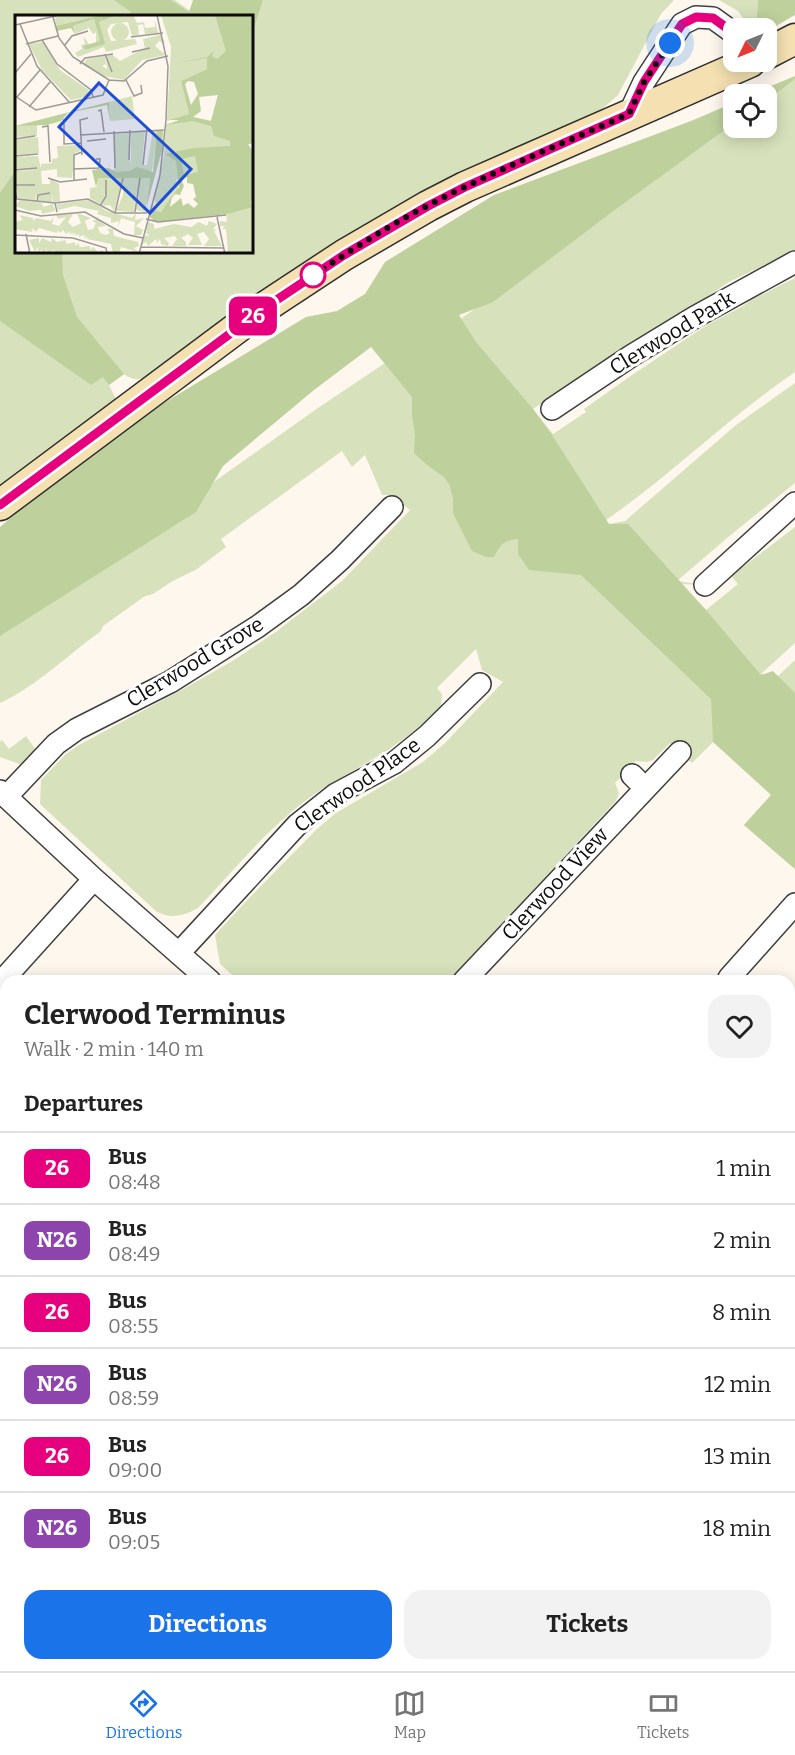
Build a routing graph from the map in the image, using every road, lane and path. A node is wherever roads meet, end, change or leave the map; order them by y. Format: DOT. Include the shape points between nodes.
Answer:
graph roads {
  1 [pos="723,25"];
  2 [pos="795,39"];
  3 [pos="777,48"];
  4 [pos="725,72"];
  5 [pos="629,114"];
  6 [pos="795,261"];
  7 [pos="552,410"];
  8 [pos="795,503"];
  9 [pos="0,505"];
  10 [pos="380,513"];
  11 [pos="705,585"];
  12 [pos="480,684"];
  13 [pos="680,752"];
  14 [pos="3,794"];
  15 [pos="94,879"];
  16 [pos="795,904"];
  17 [pos="179,953"];
  18 [pos="6,975"];
  19 [pos="203,975"];
  20 [pos="469,975"];
  21 [pos="732,975"];
  1 -- 5 [label="street" via="713,18 696,17 682,24 644,82"];
  2 -- 3 [label="street"];
  4 -- 5 [label="street"];
  5 -- 9 [label="street" via="455,192 344,255 266,307"];
  6 -- 7 [label="street, Clerwood Park" via="631,356"];
  8 -- 11 [label="street"];
  10 -- 14 [label="street, Clerwood Grove" via="301,595 170,682 77,729"];
  12 -- 17 [label="street, Clerwood Place" via="459,693 427,736 394,763 336,794 297,825"];
  13 -- 20 [label="street, Clerwood View" via="639,782"];
  14 -- 15 [label="street"];
  15 -- 17 [label="street"];
  15 -- 18 [label="street"];
  16 -- 21 [label="street"];
  17 -- 19 [label="street"];
}
